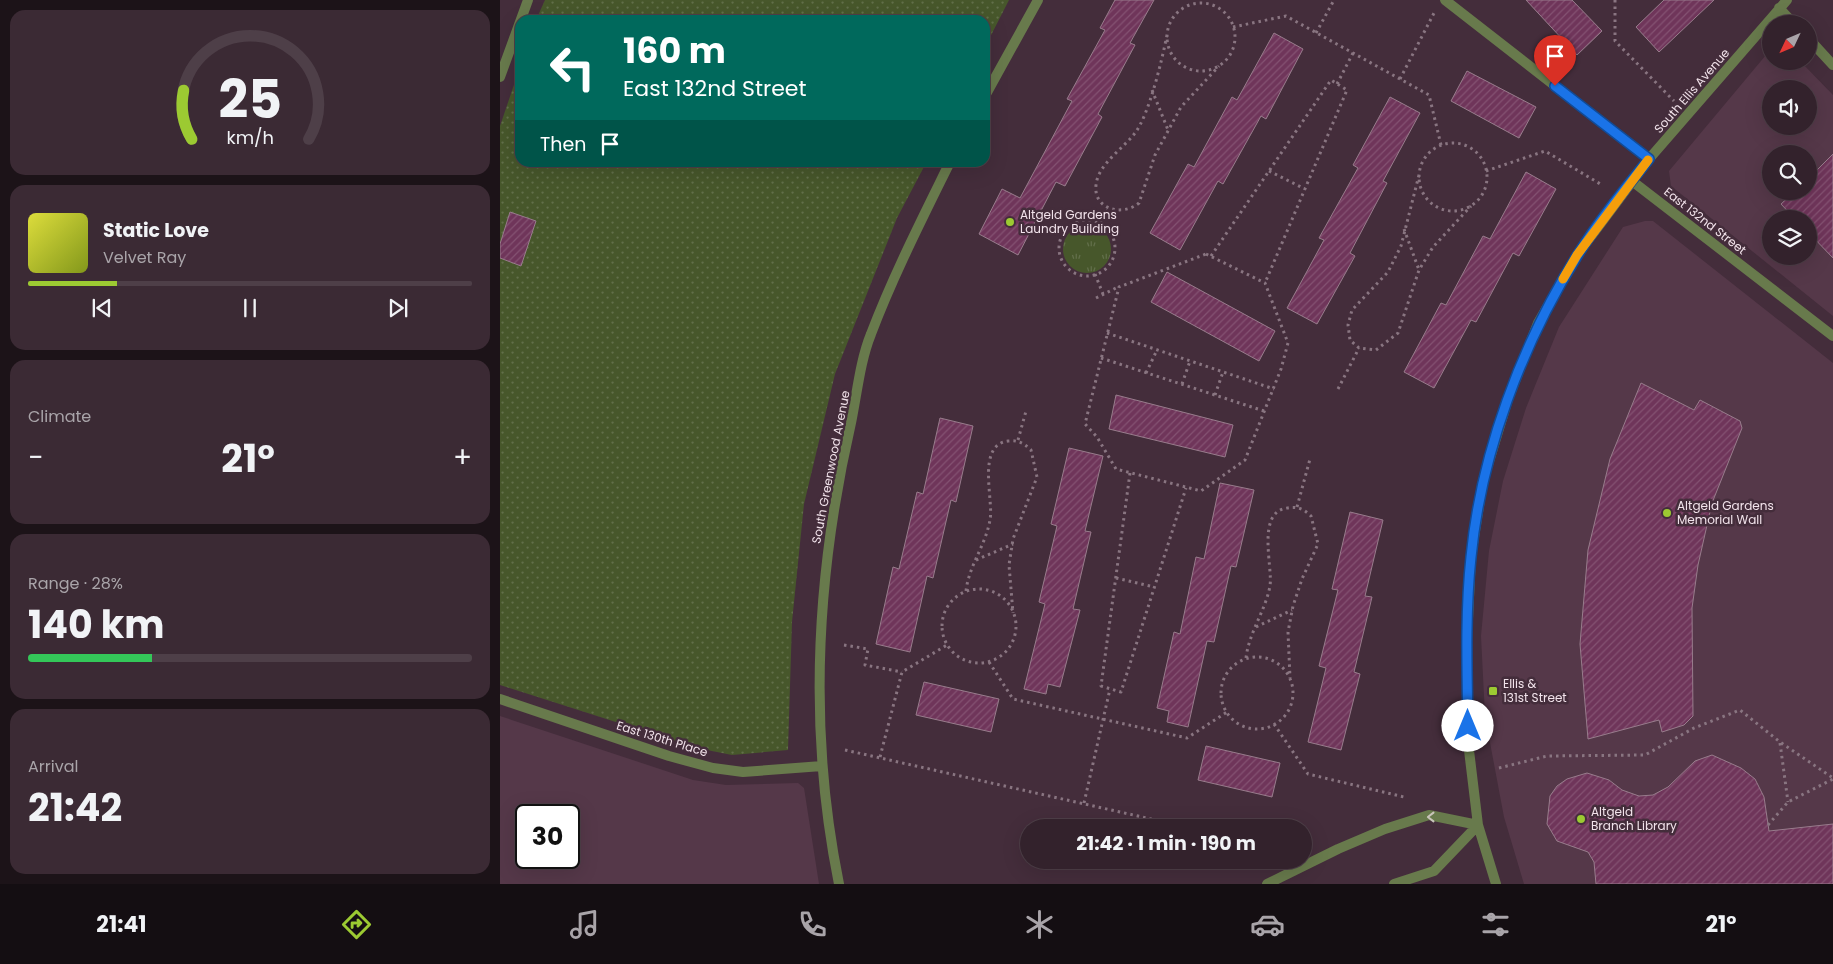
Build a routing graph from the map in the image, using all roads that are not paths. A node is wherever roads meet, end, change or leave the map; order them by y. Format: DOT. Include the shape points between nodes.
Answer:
graph roads {
  1 [pos="528,0"];
  2 [pos="1038,0"];
  3 [pos="1445,0"];
  4 [pos="1787,0"];
  5 [pos="1779,8"];
  6 [pos="522,15"];
  7 [pos="1786,15"];
  8 [pos="515,35"];
  9 [pos="1818,49"];
  10 [pos="1833,65"];
  11 [pos="500,76"];
  12 [pos="990,87"];
  13 [pos="1649,159"];
  14 [pos="948,167"];
  15 [pos="1632,181"];
  16 [pos="1833,336"];
  17 [pos="500,699"];
  18 [pos="822,766"];
  19 [pos="1478,826"];
  20 [pos="840,884"];
  21 [pos="1267,884"];
  22 [pos="1394,884"];
  23 [pos="1496,884"];
  1 -- 6 [label="street"];
  2 -- 12 [label="street"];
  3 -- 13 [label="street"];
  4 -- 5 [label="street, South Ellis Avenue"];
  5 -- 7 [label="street"];
  5 -- 13 [label="street, South Ellis Avenue"];
  8 -- 11 [label="street"];
  9 -- 10 [label="street"];
  13 -- 15 [label="street, South Ellis Avenue"];
  14 -- 18 [label="street, South Greenwood Avenue" via="870,336 844,453 830,526 820,635"];
  15 -- 16 [label="street, East 132nd Street"];
  15 -- 19 [label="street, South Ellis Avenue" via="1577,255 1538,323 1508,399 1484,481 1471,556 1467,640 1468,742"];
  17 -- 18 [label="street, East 130th Place" via="713,768 743,772"];
  18 -- 20 [label="street, South Greenwood Avenue" via="830,836"];
  19 -- 21 [label="street, one-way" via="1429,815 1338,848"];
  19 -- 22 [label="street" via="1434,870"];
  19 -- 23 [label="street, South Ellis Avenue"];
}
